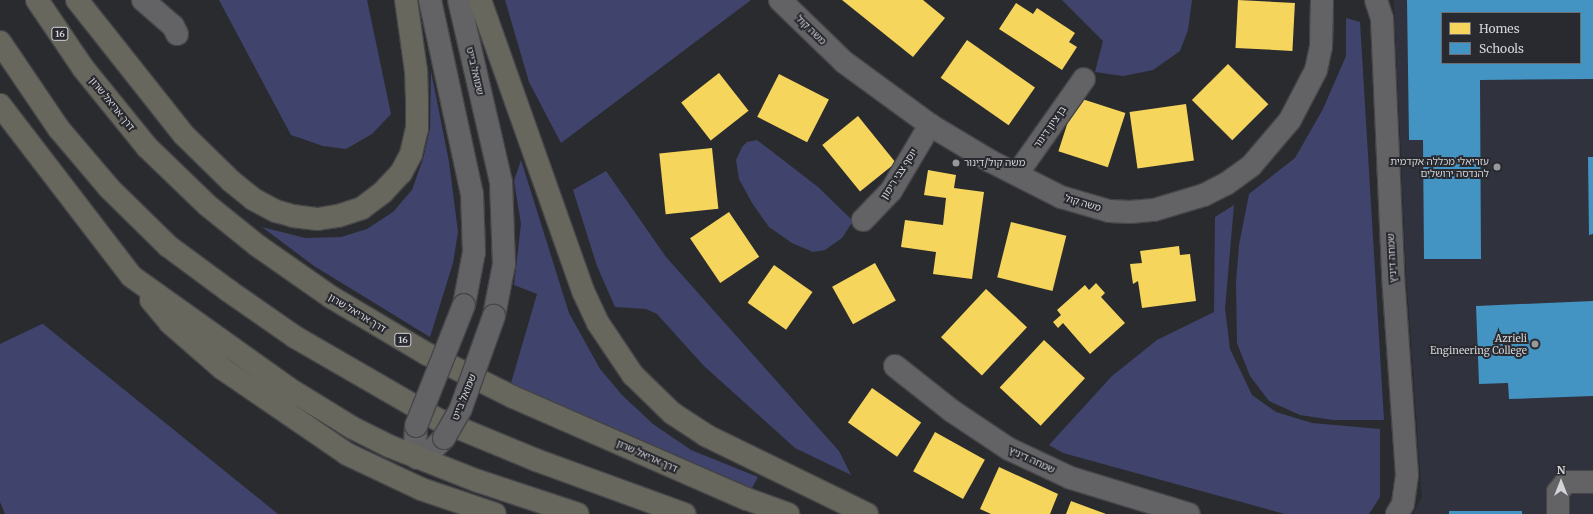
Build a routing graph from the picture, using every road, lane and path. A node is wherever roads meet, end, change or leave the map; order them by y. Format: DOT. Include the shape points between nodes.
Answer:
graph roads {
  1 [pos="37,0"];
  2 [pos="77,0"];
  3 [pos="143,0"];
  4 [pos="406,0"];
  5 [pos="430,0"];
  6 [pos="459,0"];
  7 [pos="480,0"];
  8 [pos="780,0"];
  9 [pos="1322,0"];
  10 [pos="1376,0"];
  11 [pos="177,34"];
  12 [pos="0,42"];
  13 [pos="1084,79"];
  14 [pos="0,104"];
  15 [pos="930,125"];
  16 [pos="1017,174"];
  17 [pos="863,220"];
  18 [pos="131,276"];
  19 [pos="895,366"];
  20 [pos="418,458"];
  21 [pos="1593,482"];
  22 [pos="495,514"];
  23 [pos="578,514"];
  24 [pos="684,514"];
  25 [pos="788,514"];
  26 [pos="867,514"];
  27 [pos="1189,514"];
  28 [pos="1397,514"];
  29 [pos="1558,514"];
  1 -- 25 [label="highway, דרך אריאל שרון / 16" via="83,68 147,147 208,205 258,246 331,297 427,354 513,397 747,499"];
  2 -- 4 [label="highway" via="184,135 232,181 252,199 276,211 318,219 362,208 401,173 411,154 417,129 418,99"];
  3 -- 11 [label="street" via="172,26"];
  5 -- 20 [label="street, bridge" via="472,194 474,252 464,305 416,426 414,443"];
  6 -- 20 [label="street, שמואל בייט, bridge" via="501,182 504,264 494,316 461,408 444,438 430,452"];
  7 -- 26 [label="highway" via="583,291 598,323 625,365 672,413 707,436"];
  8 -- 15 [label="street, משה קול" via="844,62"];
  9 -- 16 [label="street, משה קול" via="1321,47 1316,70 1302,101 1290,120 1251,166 1226,184 1180,203 1130,212 1109,211 1061,197"];
  10 -- 28 [label="street, שמחה דיניץ" via="1382,19 1393,282 1407,476 1403,504"];
  12 -- 24 [label="highway" via="59,129 109,188 168,246 247,304 344,367 437,419 536,460"];
  13 -- 16 [label="street, בן ציון דינור"];
  14 -- 18 [label="highway"];
  15 -- 16 [label="street, משה קול"];
  15 -- 17 [label="street, יוסף צבי רימון" via="890,191"];
  18 -- 20 [label="highway" via="319,408 353,428"];
  18 -- 22 [label="highway" via="170,323 223,369 316,435 377,469 421,489"];
  19 -- 27 [label="street, שמחה דיניץ" via="952,411 1009,450 1072,478"];
  20 -- 23 [label="highway"];
  21 -- 29 [label="street" via="1566,482 1558,492"];
}
